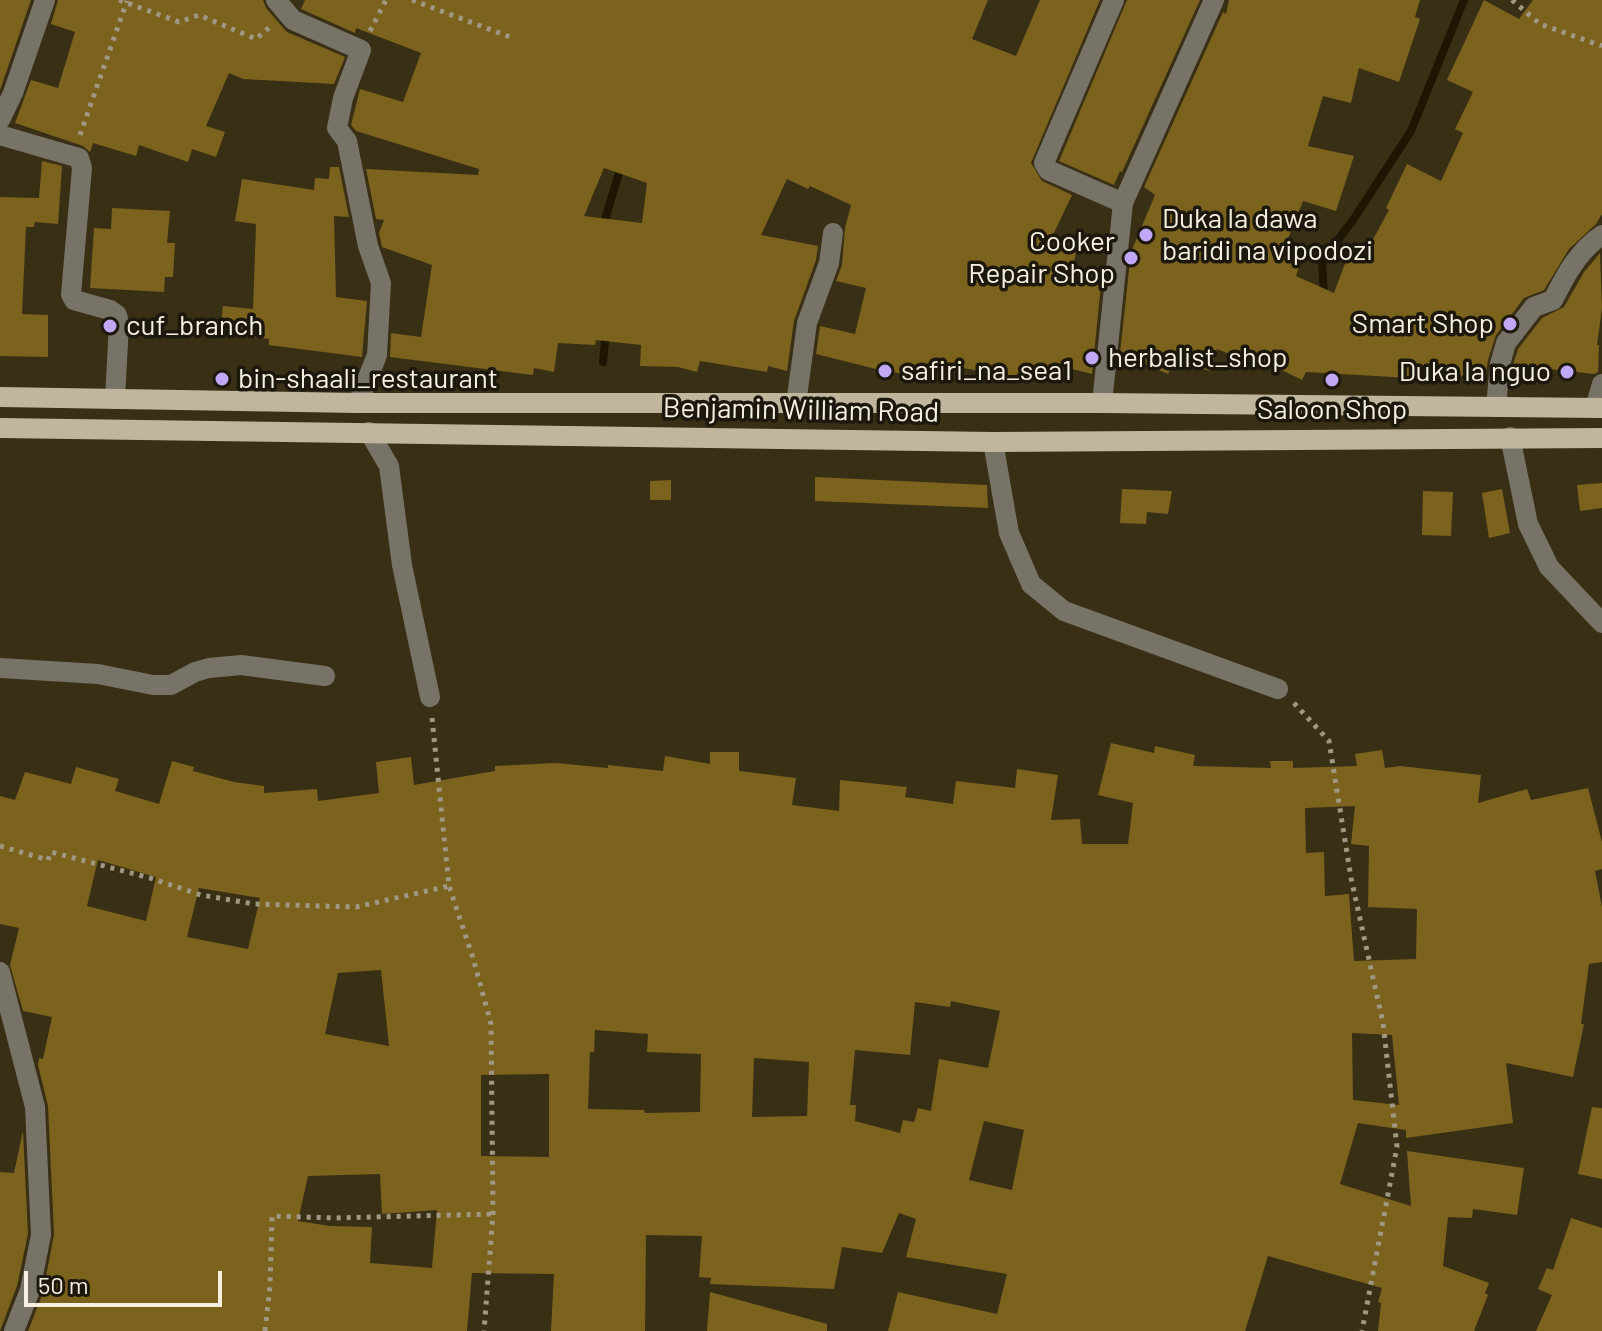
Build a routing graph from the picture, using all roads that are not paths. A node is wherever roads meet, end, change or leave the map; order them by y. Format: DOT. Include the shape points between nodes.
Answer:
graph roads {
  1 [pos="45,0"];
  2 [pos="276,0"];
  3 [pos="1114,0"];
  4 [pos="1214,0"];
  5 [pos="0,120"];
  6 [pos="0,135"];
  7 [pos="1123,203"];
  8 [pos="833,233"];
  9 [pos="1602,235"];
  10 [pos="1602,384"];
  11 [pos="0,397"];
  12 [pos="115,399"];
  13 [pos="358,403"];
  14 [pos="1102,403"];
  15 [pos="796,404"];
  16 [pos="1496,407"];
  17 [pos="1599,408"];
  18 [pos="0,428"];
  19 [pos="369,432"];
  20 [pos="1510,437"];
  21 [pos="1602,438"];
  22 [pos="993,442"];
  23 [pos="1602,623"];
  24 [pos="0,668"];
  25 [pos="325,676"];
  26 [pos="1278,689"];
  27 [pos="430,697"];
  28 [pos="0,972"];
  29 [pos="14,1331"];
  1 -- 5 [label="street"];
  2 -- 13 [label="street" via="293,20 361,50 337,128 347,141 368,246 381,283 377,355"];
  3 -- 7 [label="street" via="1044,163 1048,170"];
  4 -- 7 [label="street"];
  6 -- 12 [label="street" via="79,158 71,294 74,300 117,315"];
  7 -- 14 [label="street"];
  8 -- 15 [label="street" via="829,263 807,323"];
  9 -- 16 [label="street" via="1577,258 1553,300 1534,307 1506,343"];
  10 -- 17 [label="street"];
  11 -- 12 [label="main road, Benjamin William Road"];
  12 -- 13 [label="main road, Benjamin William Road"];
  13 -- 15 [label="main road, Benjamin William Road"];
  14 -- 15 [label="main road, Benjamin William Road"];
  14 -- 16 [label="main road, Benjamin William Road"];
  16 -- 17 [label="main road, Benjamin William Road"];
  18 -- 19 [label="main road, Benjamin William Road"];
  19 -- 22 [label="main road, Benjamin William Road"];
  19 -- 27 [label="street" via="389,466 402,565"];
  20 -- 21 [label="main road, Benjamin William Road"];
  20 -- 22 [label="main road, Benjamin William Road"];
  20 -- 23 [label="street" via="1528,524 1549,567"];
  22 -- 26 [label="street" via="1009,533 1031,584 1064,611"];
  24 -- 25 [label="street" via="98,674 153,685 171,685 209,668 241,665"];
  28 -- 29 [label="street" via="35,1107 41,1235 30,1290"];
}
